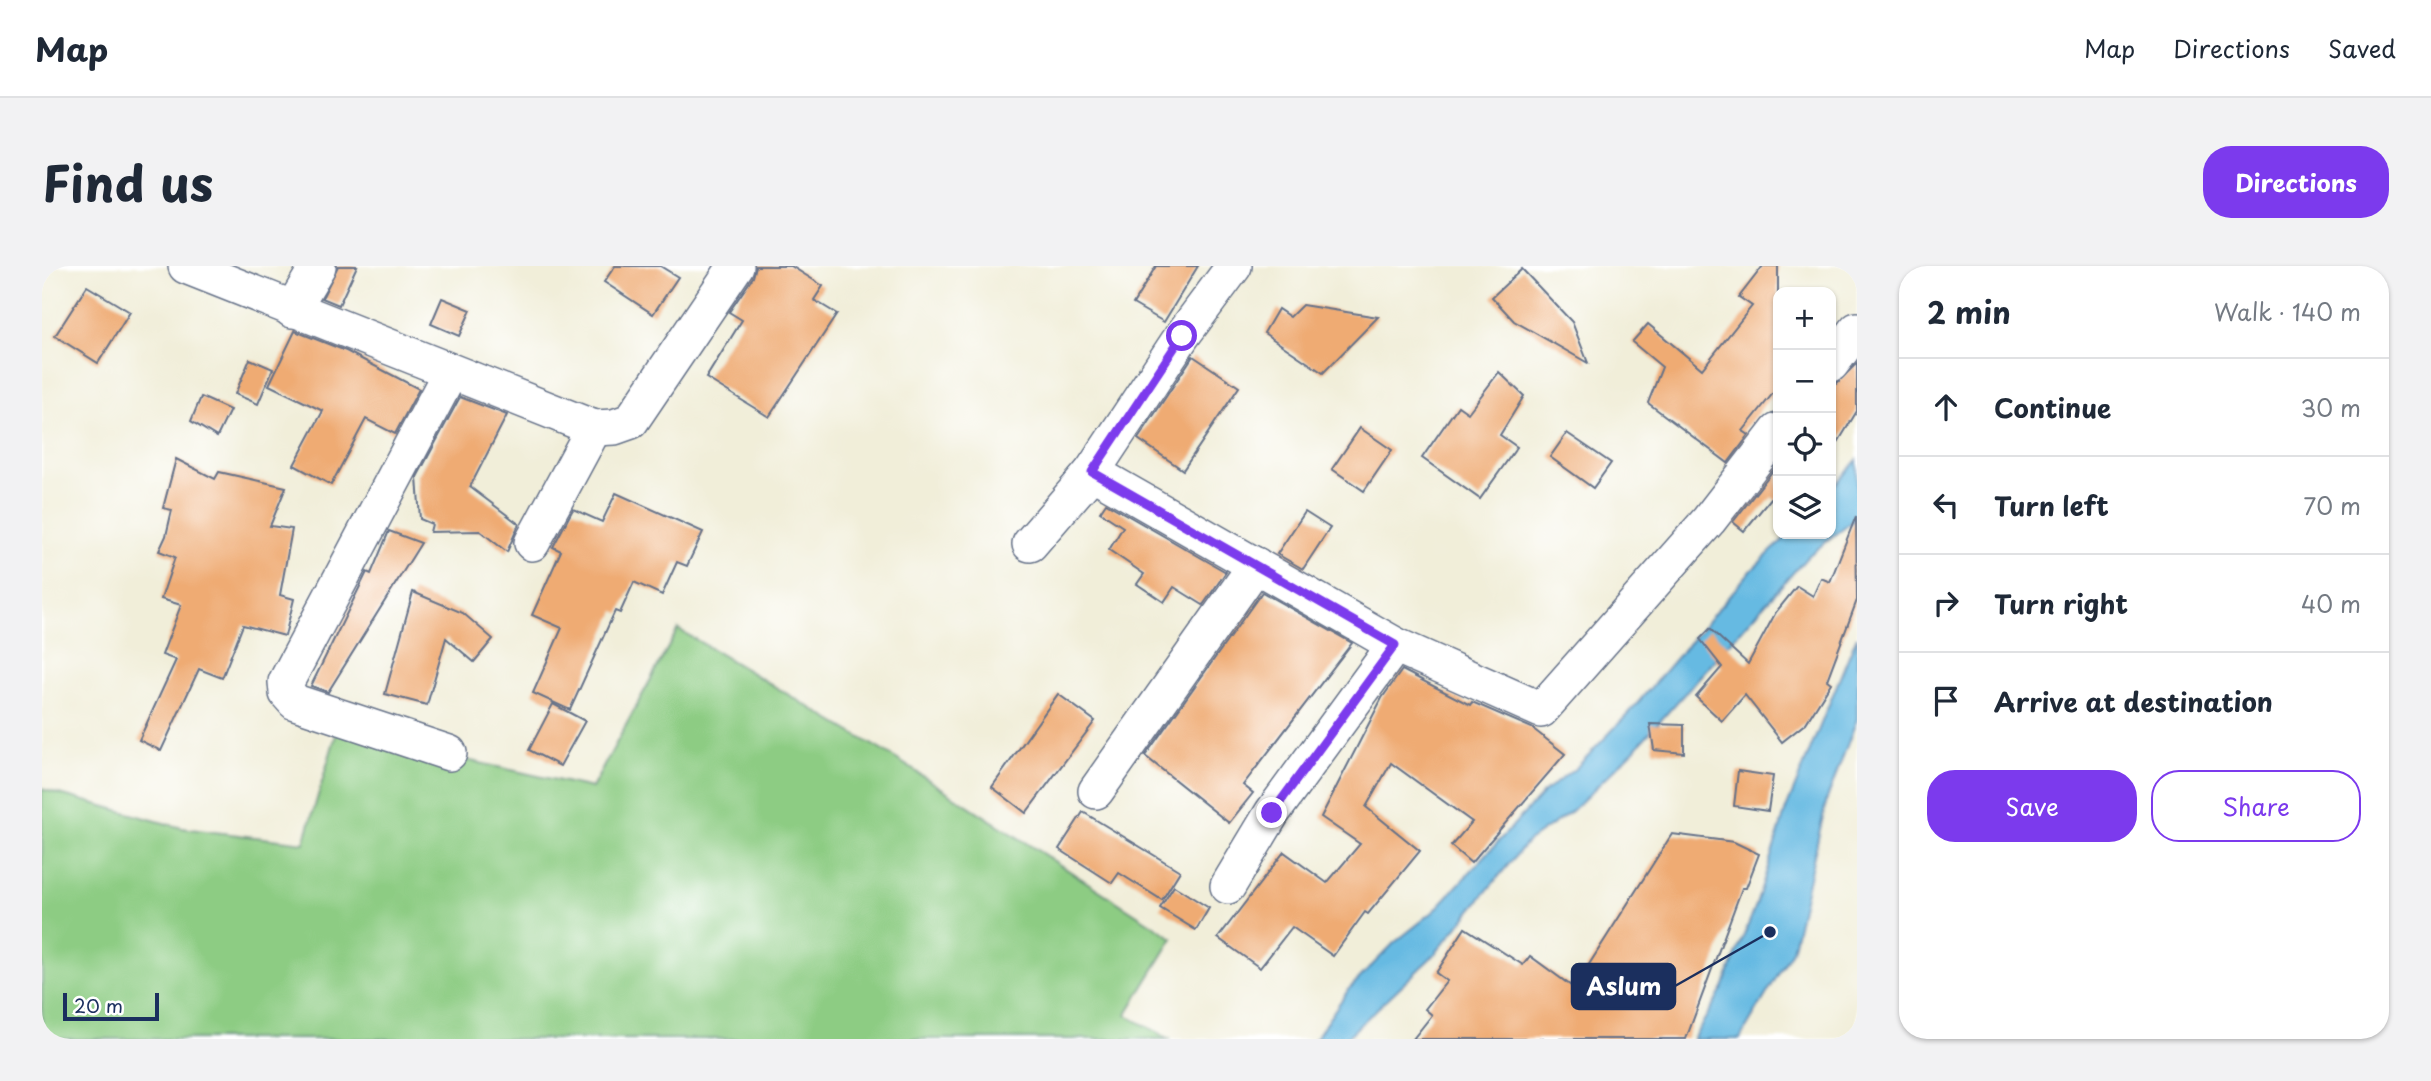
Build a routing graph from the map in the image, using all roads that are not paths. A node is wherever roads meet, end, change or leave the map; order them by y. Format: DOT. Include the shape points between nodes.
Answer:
graph roads {
  1 [pos="186,266"];
  2 [pos="318,266"];
  3 [pos="736,266"];
  4 [pos="1234,266"];
  5 [pos="292,310"];
  6 [pos="1857,330"];
  7 [pos="1836,357"];
  8 [pos="450,373"];
  9 [pos="594,428"];
  10 [pos="1773,437"];
  11 [pos="1092,472"];
  12 [pos="532,543"];
  13 [pos="1030,544"];
  14 [pos="1256,565"];
  15 [pos="1395,645"];
  16 [pos="449,753"];
  17 [pos="1096,791"];
  18 [pos="1228,886"];
  1 -- 5 [label="street"];
  2 -- 5 [label="street"];
  3 -- 9 [label="street" via="631,421 614,428"];
  4 -- 11 [label="street"];
  5 -- 8 [label="street"];
  6 -- 7 [label="street"];
  8 -- 9 [label="street"];
  8 -- 16 [label="street" via="286,682 287,693 295,702"];
  9 -- 12 [label="street"];
  10 -- 15 [label="street" via="1709,520 1541,710"];
  11 -- 13 [label="street"];
  11 -- 14 [label="street"];
  14 -- 15 [label="street"];
  14 -- 17 [label="street"];
  15 -- 18 [label="street" via="1272,813"];
}
